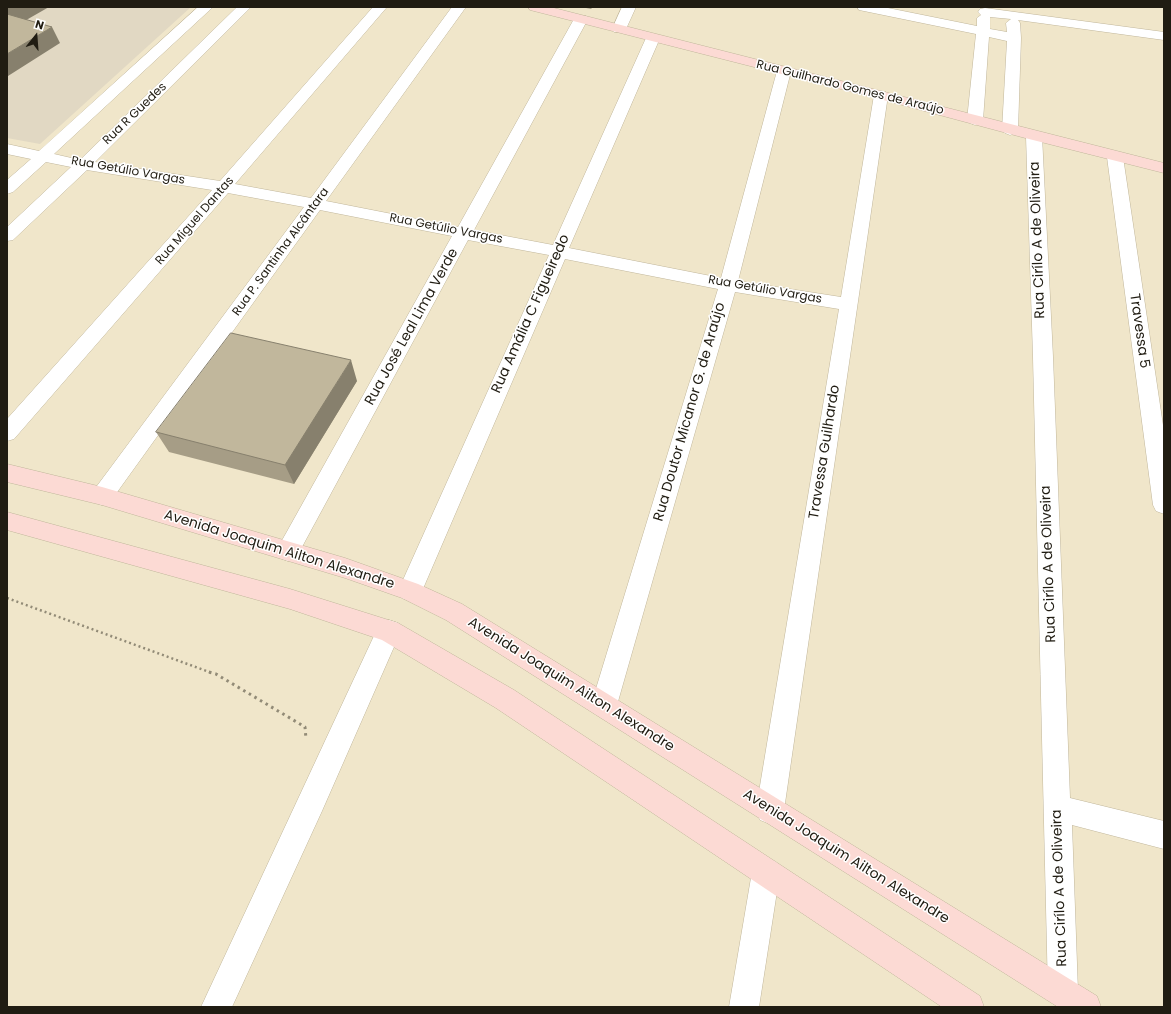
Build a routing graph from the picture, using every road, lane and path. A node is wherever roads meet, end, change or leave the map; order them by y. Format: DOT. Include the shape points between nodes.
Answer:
graph roads {
  1 [pos="206,7"];
  2 [pos="244,7"];
  3 [pos="380,7"];
  4 [pos="459,7"];
  5 [pos="535,7"];
  6 [pos="629,7"];
  7 [pos="864,7"];
  8 [pos="985,10"];
  9 [pos="1013,12"];
  10 [pos="581,18"];
  11 [pos="619,29"];
  12 [pos="982,32"];
  13 [pos="1164,36"];
  14 [pos="653,38"];
  15 [pos="1014,38"];
  16 [pos="784,71"];
  17 [pos="881,95"];
  18 [pos="976,120"];
  19 [pos="1010,130"];
  20 [pos="1034,136"];
  21 [pos="7,149"];
  22 [pos="44,156"];
  23 [pos="1115,157"];
  24 [pos="83,165"];
  25 [pos="1164,168"];
  26 [pos="224,187"];
  27 [pos="7,189"];
  28 [pos="315,204"];
  29 [pos="464,232"];
  30 [pos="7,236"];
  31 [pos="559,251"];
  32 [pos="728,285"];
  33 [pos="848,304"];
  34 [pos="7,433"];
  35 [pos="7,473"];
  36 [pos="102,496"];
  37 [pos="1164,505"];
  38 [pos="7,521"];
  39 [pos="288,552"];
  40 [pos="410,591"];
  41 [pos="7,598"];
  42 [pos="388,631"];
  43 [pos="604,704"];
  44 [pos="306,742"];
  45 [pos="1057,808"];
  46 [pos="770,810"];
  47 [pos="1164,835"];
  48 [pos="766,872"];
  49 [pos="1063,992"];
  50 [pos="216,1007"];
  51 [pos="744,1007"];
  52 [pos="970,1007"];
  53 [pos="1086,1007"];
  1 -- 22 [label="street"];
  2 -- 24 [label="street, Rua R Guedes"];
  3 -- 26 [label="street, Rua Miguel Dantas"];
  4 -- 28 [label="street, Rua P. Santinha Alcântara"];
  5 -- 10 [label="street, Rua Guilhardo Gomes de Araújo"];
  6 -- 11 [label="street"];
  7 -- 12 [label="street"];
  8 -- 9 [label="street"];
  8 -- 12 [label="street"];
  9 -- 13 [label="street"];
  9 -- 15 [label="street"];
  10 -- 11 [label="street, Rua Guilhardo Gomes de Araújo"];
  10 -- 29 [label="street, Rua José Leal Lima Verde"];
  11 -- 14 [label="street, Rua Guilhardo Gomes de Araújo"];
  12 -- 15 [label="street"];
  12 -- 18 [label="street"];
  14 -- 16 [label="street, Rua Guilhardo Gomes de Araújo"];
  14 -- 31 [label="street, Rua Amália C Figueiredo"];
  15 -- 19 [label="street"];
  16 -- 17 [label="street, Rua Guilhardo Gomes de Araújo"];
  16 -- 32 [label="street, Rua Doutor Micanor G. de Araújo"];
  17 -- 18 [label="street, Rua Guilhardo Gomes de Araújo"];
  17 -- 33 [label="street, Travessa Guilhardo"];
  18 -- 19 [label="street, Rua Guilhardo Gomes de Araújo"];
  19 -- 20 [label="street, Rua Guilhardo Gomes de Araújo"];
  20 -- 23 [label="street, Rua Guilhardo Gomes de Araújo"];
  20 -- 45 [label="street, Rua Cirílo A de Oliveira"];
  21 -- 22 [label="street, Rua Getúlio Vargas"];
  22 -- 24 [label="street, Rua Getúlio Vargas"];
  22 -- 27 [label="street"];
  23 -- 25 [label="street, Rua Guilhardo Gomes de Araújo"];
  23 -- 37 [label="street, Travessa 5"];
  24 -- 26 [label="street, Rua Getúlio Vargas"];
  24 -- 30 [label="street, Rua R Guedes"];
  26 -- 28 [label="street, Rua Getúlio Vargas"];
  26 -- 34 [label="street, Rua Miguel Dantas"];
  28 -- 29 [label="street, Rua Getúlio Vargas"];
  28 -- 36 [label="street, Rua P. Santinha Alcântara"];
  29 -- 31 [label="street, Rua Getúlio Vargas"];
  29 -- 39 [label="street, Rua José Leal Lima Verde"];
  31 -- 32 [label="street, Rua Getúlio Vargas"];
  31 -- 40 [label="street, Rua Amália C Figueiredo"];
  32 -- 33 [label="street, Rua Getúlio Vargas"];
  32 -- 43 [label="street, Rua Doutor Micanor G. de Araújo"];
  33 -- 46 [label="street, Travessa Guilhardo"];
  35 -- 36 [label="street, Avenida Joaquim Ailton Alexandre"];
  36 -- 39 [label="street, Avenida Joaquim Ailton Alexandre"];
  38 -- 42 [label="street" via="290,599"];
  39 -- 40 [label="street, Avenida Joaquim Ailton Alexandre" via="345,568"];
  40 -- 43 [label="street, Avenida Joaquim Ailton Alexandre" via="454,612"];
  41 -- 44 [label="path" via="216,674 305,727"];
  42 -- 48 [label="street" via="505,699"];
  42 -- 50 [label="street" via="312,802"];
  43 -- 46 [label="street, Avenida Joaquim Ailton Alexandre"];
  45 -- 47 [label="street"];
  45 -- 49 [label="street, Rua Cirílo A de Oliveira"];
  46 -- 49 [label="street, Avenida Joaquim Ailton Alexandre"];
  48 -- 51 [label="street"];
  48 -- 52 [label="street"];
  49 -- 53 [label="street, Avenida Joaquim Ailton Alexandre"];
}
